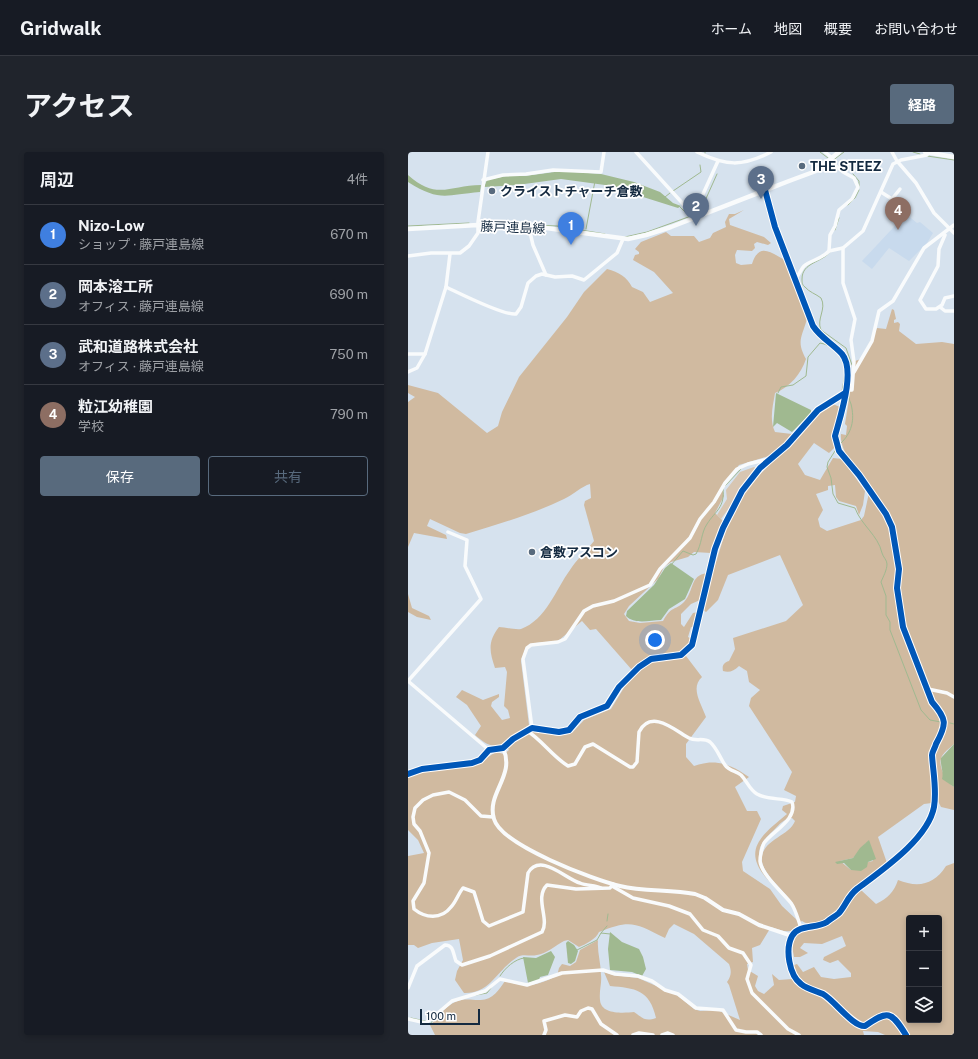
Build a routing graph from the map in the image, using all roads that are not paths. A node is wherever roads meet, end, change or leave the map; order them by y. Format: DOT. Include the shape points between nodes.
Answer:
graph roads {
  1 [pos="488,152"];
  2 [pos="604,152"];
  3 [pos="636,152"];
  4 [pos="697,152"];
  5 [pos="771,152"];
  6 [pos="825,152"];
  7 [pos="839,152"];
  8 [pos="892,152"];
  9 [pos="927,152"];
  10 [pos="954,157"];
  11 [pos="830,159"];
  12 [pos="718,161"];
  13 [pos="897,161"];
  14 [pos="483,184"];
  15 [pos="900,189"];
  16 [pos="765,190"];
  17 [pos="881,192"];
  18 [pos="694,216"];
  19 [pos="478,224"];
  20 [pos="954,226"];
  21 [pos="529,228"];
  22 [pos="408,229"];
  23 [pos="950,229"];
  24 [pos="954,233"];
  25 [pos="945,234"];
  26 [pos="623,239"];
  27 [pos="844,248"];
  28 [pos="830,252"];
  29 [pos="450,254"];
  30 [pos="408,256"];
  31 [pos="546,275"];
  32 [pos="795,279"];
  33 [pos="446,288"];
  34 [pos="954,296"];
  35 [pos="940,307"];
  36 [pos="954,311"];
  37 [pos="408,354"];
  38 [pos="425,354"];
  39 [pos="850,357"];
  40 [pos="408,372"];
  41 [pos="854,372"];
  42 [pos="847,391"];
  43 [pos="774,457"];
  44 [pos="448,532"];
  45 [pos="408,681"];
  46 [pos="928,689"];
  47 [pos="954,697"];
  48 [pos="532,728"];
  49 [pos="526,730"];
  50 [pos="503,748"];
  51 [pos="489,750"];
  52 [pos="408,774"];
  53 [pos="493,817"];
  54 [pos="612,885"];
  55 [pos="601,888"];
  56 [pos="801,928"];
  57 [pos="792,936"];
  58 [pos="408,988"];
  59 [pos="408,1019"];
  60 [pos="544,1035"];
  61 [pos="617,1035"];
  62 [pos="633,1035"];
  63 [pos="653,1035"];
  64 [pos="662,1035"];
  65 [pos="674,1035"];
  66 [pos="761,1035"];
  67 [pos="799,1035"];
  68 [pos="906,1035"];
  1 -- 14 [label="street"];
  2 -- 14 [label="street" via="599,172 553,170 503,175"];
  3 -- 18 [label="street"];
  4 -- 12 [label="street"];
  5 -- 12 [label="street" via="742,163 727,164"];
  6 -- 11 [label="street"];
  7 -- 11 [label="main road, 藤戸連島線"];
  8 -- 13 [label="street"];
  9 -- 10 [label="main road"];
  9 -- 13 [label="street" via="927,155"];
  11 -- 16 [label="main road, 藤戸連島線" via="809,175"];
  11 -- 28 [label="street" via="858,184 852,199 841,207 838,213 836,226 830,235"];
  12 -- 18 [label="street"];
  13 -- 17 [label="street" via="891,166"];
  13 -- 23 [label="street" via="916,183 934,213"];
  14 -- 19 [label="street"];
  15 -- 17 [label="street" via="892,199"];
  16 -- 18 [label="main road, 藤戸連島線"];
  16 -- 32 [label="street" via="775,227"];
  17 -- 27 [label="street" via="863,231"];
  18 -- 26 [label="main road, 藤戸連島線" via="646,235"];
  19 -- 21 [label="main road, 藤戸連島線"];
  19 -- 22 [label="main road, 藤戸連島線"];
  19 -- 29 [label="street" via="478,233 470,246 460,253"];
  20 -- 23 [label="street"];
  21 -- 26 [label="main road, 藤戸連島線"];
  21 -- 31 [label="street" via="533,245"];
  23 -- 24 [label="street"];
  23 -- 25 [label="street"];
  25 -- 35 [label="street" via="939,250 938,266 920,300 926,309"];
  25 -- 41 [label="street" via="924,248 893,301 879,311 872,341"];
  26 -- 31 [label="street" via="617,253 584,280 572,276"];
  27 -- 28 [label="street"];
  27 -- 39 [label="street" via="843,283 855,320"];
  28 -- 32 [label="street" via="805,266 800,276"];
  29 -- 30 [label="street"];
  29 -- 33 [label="street"];
  31 -- 33 [label="street" via="536,276 530,280 518,313 512,315"];
  32 -- 39 [label="street" via="817,332 842,354"];
  33 -- 38 [label="street"];
  34 -- 35 [label="street" via="945,298"];
  35 -- 36 [label="street" via="946,311"];
  37 -- 38 [label="street"];
  38 -- 40 [label="street" via="417,368"];
  39 -- 41 [label="street"];
  39 -- 42 [label="street"];
  41 -- 42 [label="street"];
  42 -- 43 [label="street" via="818,410"];
  42 -- 46 [label="street" via="835,436 836,443 839,451 886,514 892,528 899,569 896,588 903,627"];
  43 -- 48 [label="street" via="760,468 742,491 723,528 703,595 692,645 681,655 651,659 639,667 619,687 607,706 580,717 569,730 559,732"];
  43 -- 48 [label="street" via="737,469 700,519 690,538 660,569 650,585 584,611 564,639 527,648 523,659"];
  44 -- 45 [label="street" via="467,540 465,566 481,599"];
  45 -- 51 [label="street"];
  46 -- 47 [label="street" via="947,692"];
  46 -- 56 [label="street" via="932,702 944,721 944,730 932,753 935,799 932,813 913,843 847,898 839,913 816,927"];
  48 -- 49 [label="street"];
  49 -- 50 [label="street"];
  49 -- 56 [label="street" via="568,766 575,764 585,747 593,744 633,767 637,762 641,727 653,722 662,722 690,738 710,742 726,767 741,775 751,790 768,799 792,802 790,817 764,843 760,861 762,868 791,903"];
  50 -- 51 [label="street"];
  50 -- 53 [label="street" via="508,758 505,775 491,809"];
  51 -- 52 [label="street" via="480,760 472,763 422,769"];
  53 -- 54 [label="street" via="503,832 524,848"];
  53 -- 55 [label="street" via="481,816 465,800 449,792 433,795 415,808 414,824 420,831 429,853 424,882 413,900 414,909 422,915 439,916 451,908 463,888 468,888 474,892 483,921 489,926 523,912 528,873 530,868 536,866 556,869 577,882"];
  54 -- 55 [label="street"];
  54 -- 57 [label="street" via="695,894 723,910"];
  54 -- 67 [label="street" via="633,898 690,914 703,930 718,936 729,948 743,953 751,965 747,979 752,994 788,1030"];
  55 -- 58 [label="street" via="576,889 548,885 542,896 542,932 490,956 462,965 456,961 452,948 444,945 417,966"];
  56 -- 57 [label="street"];
  57 -- 68 [label="street" via="789,956 791,969 800,984 831,999 861,1027 878,1016 890,1016 896,1020"];
  59 -- 66 [label="street" via="427,1022 452,1001 485,991 500,979 527,985 562,973 599,969 652,981 665,990 678,994 696,1008 723,1010 736,1030 757,1032"];
  60 -- 61 [label="street" via="544,1021 565,1015 577,1017 581,1011 588,1008 592,1009 601,1024"];
  62 -- 63 [label="street"];
  64 -- 65 [label="street"];
}
